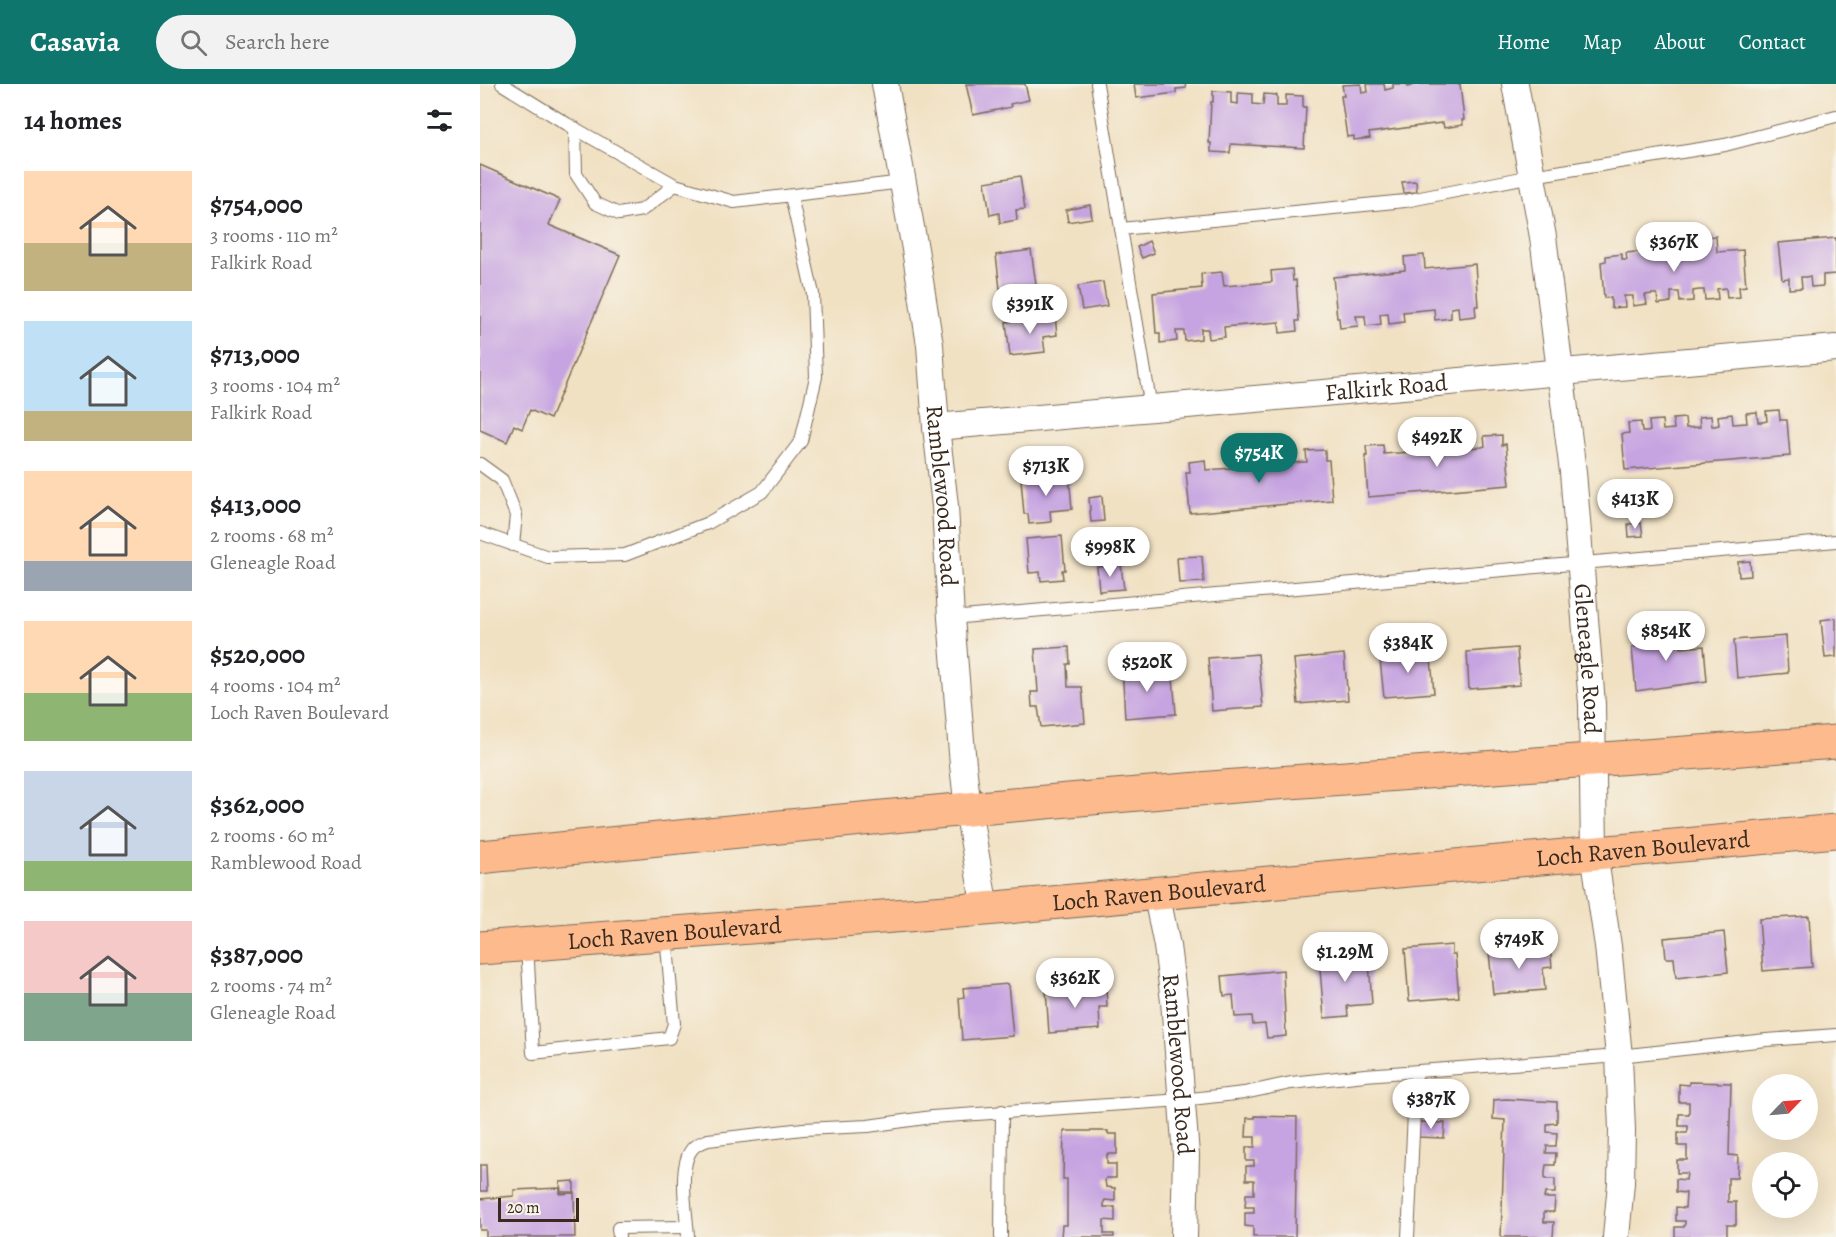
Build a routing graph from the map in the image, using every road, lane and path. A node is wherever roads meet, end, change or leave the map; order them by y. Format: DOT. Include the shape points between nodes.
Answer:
graph roads {
  1 [pos="502,84"];
  2 [pos="885,84"];
  3 [pos="1097,84"];
  4 [pos="1515,84"];
  5 [pos="1836,116"];
  6 [pos="575,128"];
  7 [pos="1532,176"];
  8 [pos="903,182"];
  9 [pos="675,185"];
  10 [pos="791,196"];
  11 [pos="1121,229"];
  12 [pos="1836,348"];
  13 [pos="1561,372"];
  14 [pos="1151,408"];
  15 [pos="936,428"];
  16 [pos="480,464"];
  17 [pos="480,533"];
  18 [pos="1836,542"];
  19 [pos="513,545"];
  20 [pos="1581,564"];
  21 [pos="951,618"];
  22 [pos="1836,742"];
  23 [pos="1593,762"];
  24 [pos="968,808"];
  25 [pos="1836,831"];
  26 [pos="1594,853"];
  27 [pos="480,858"];
  28 [pos="1156,892"];
  29 [pos="985,909"];
  30 [pos="666,934"];
  31 [pos="527,944"];
  32 [pos="480,948"];
  33 [pos="1836,1035"];
  34 [pos="1619,1056"];
  35 [pos="1416,1072"];
  36 [pos="1182,1100"];
  37 [pos="1002,1111"];
  38 [pos="688,1232"];
  39 [pos="619,1237"];
  40 [pos="1001,1237"];
  41 [pos="1184,1237"];
  42 [pos="1408,1237"];
  43 [pos="1616,1237"];
  1 -- 6 [label="lane"];
  2 -- 8 [label="street, Ramblewood Road"];
  3 -- 11 [label="lane"];
  4 -- 7 [label="street, Gleneagle Road"];
  5 -- 7 [label="lane" via="1725,145"];
  6 -- 9 [label="lane"];
  6 -- 9 [label="lane" via="576,174 595,203 619,214 642,210"];
  7 -- 11 [label="lane" via="1405,201"];
  7 -- 13 [label="street, Gleneagle Road"];
  8 -- 10 [label="lane"];
  8 -- 15 [label="street, Ramblewood Road" via="930,345"];
  9 -- 10 [label="lane" via="734,202"];
  10 -- 19 [label="lane" via="813,294 816,377 801,441 762,492 708,523 625,555 548,556"];
  11 -- 14 [label="lane"];
  12 -- 13 [label="street, Falkirk Road"];
  13 -- 14 [label="street, Falkirk Road"];
  13 -- 20 [label="street, Gleneagle Road"];
  14 -- 15 [label="street, Falkirk Road"];
  15 -- 21 [label="street, Ramblewood Road"];
  16 -- 19 [label="lane" via="502,480 516,515"];
  17 -- 19 [label="lane"];
  18 -- 20 [label="lane"];
  20 -- 21 [label="lane"];
  20 -- 23 [label="street, Gleneagle Road"];
  21 -- 24 [label="street, Ramblewood Road"];
  22 -- 23 [label="main road"];
  23 -- 24 [label="main road"];
  23 -- 26 [label="street, Gleneagle Road"];
  24 -- 27 [label="main road"];
  24 -- 29 [label="street, Ramblewood Road"];
  25 -- 26 [label="main road, Loch Raven Boulevard"];
  26 -- 28 [label="main road, Loch Raven Boulevard"];
  26 -- 34 [label="street, Gleneagle Road"];
  28 -- 29 [label="main road, Loch Raven Boulevard"];
  28 -- 36 [label="street, Ramblewood Road" via="1174,1001"];
  29 -- 30 [label="main road, Loch Raven Boulevard"];
  30 -- 31 [label="main road, Loch Raven Boulevard"];
  30 -- 31 [label="lane" via="674,1024 669,1038 533,1053"];
  31 -- 32 [label="main road, Loch Raven Boulevard"];
  33 -- 34 [label="lane"];
  34 -- 35 [label="lane"];
  34 -- 43 [label="street, Gleneagle Road" via="1622,1130"];
  35 -- 36 [label="lane" via="1291,1083"];
  35 -- 42 [label="lane"];
  36 -- 37 [label="lane"];
  36 -- 41 [label="street, Ramblewood Road" via="1186,1155"];
  37 -- 38 [label="lane" via="708,1140 695,1146 684,1170"];
  37 -- 40 [label="lane"];
  38 -- 39 [label="lane" via="618,1228"];
}
